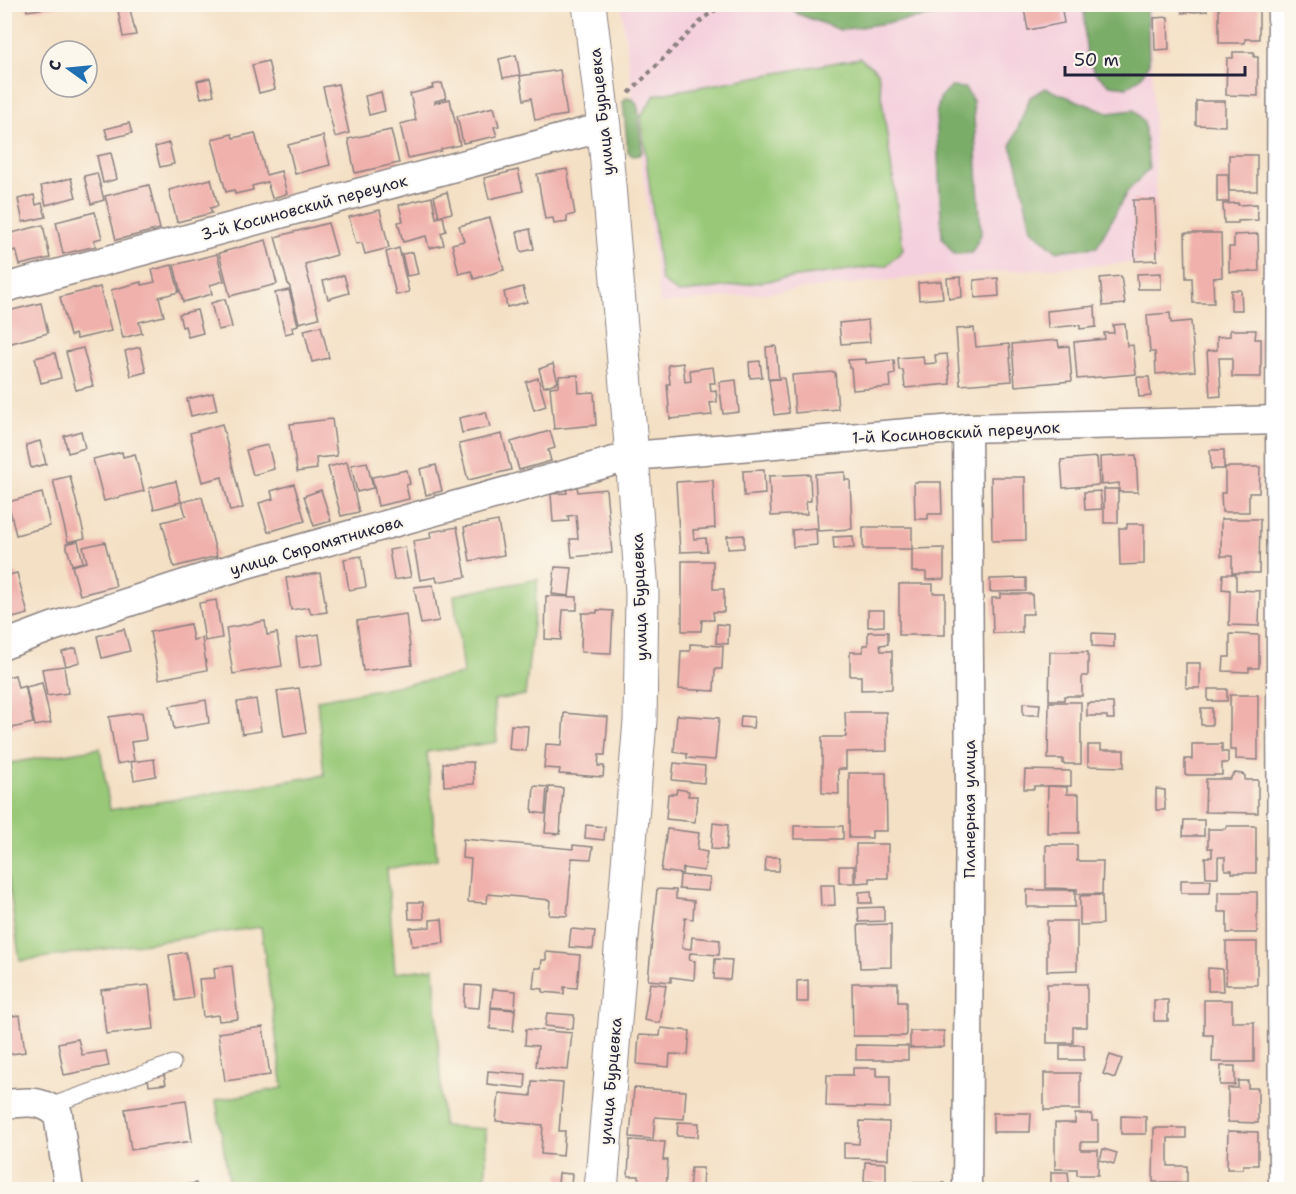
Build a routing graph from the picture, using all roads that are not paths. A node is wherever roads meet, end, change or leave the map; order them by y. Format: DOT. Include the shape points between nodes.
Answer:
graph roads {
  1 [pos="589,4"];
  2 [pos="1282,4"];
  3 [pos="604,127"];
  4 [pos="4,288"];
  5 [pos="1280,420"];
  6 [pos="967,428"];
  7 [pos="632,456"];
  8 [pos="4,645"];
  9 [pos="173,1063"];
  10 [pos="4,1104"];
  11 [pos="49,1106"];
  12 [pos="69,1190"];
  13 [pos="601,1190"];
  14 [pos="967,1190"];
  15 [pos="1283,1190"];
  1 -- 3 [label="street, улица Бурцевка"];
  2 -- 5 [label="street"];
  3 -- 4 [label="street, 3-й Косиновский переулок"];
  3 -- 7 [label="street, улица Бурцевка"];
  5 -- 6 [label="street, 1-й Косиновский переулок"];
  5 -- 15 [label="street"];
  6 -- 7 [label="street, 1-й Косиновский переулок"];
  6 -- 14 [label="street, Планерная улица"];
  7 -- 8 [label="street, улица Сыромятникова" via="246,564"];
  7 -- 13 [label="street, улица Бурцевка" via="642,592 640,721"];
  9 -- 11 [label="lane"];
  10 -- 11 [label="street" via="36,1102"];
  11 -- 12 [label="street" via="58,1114"];
}
